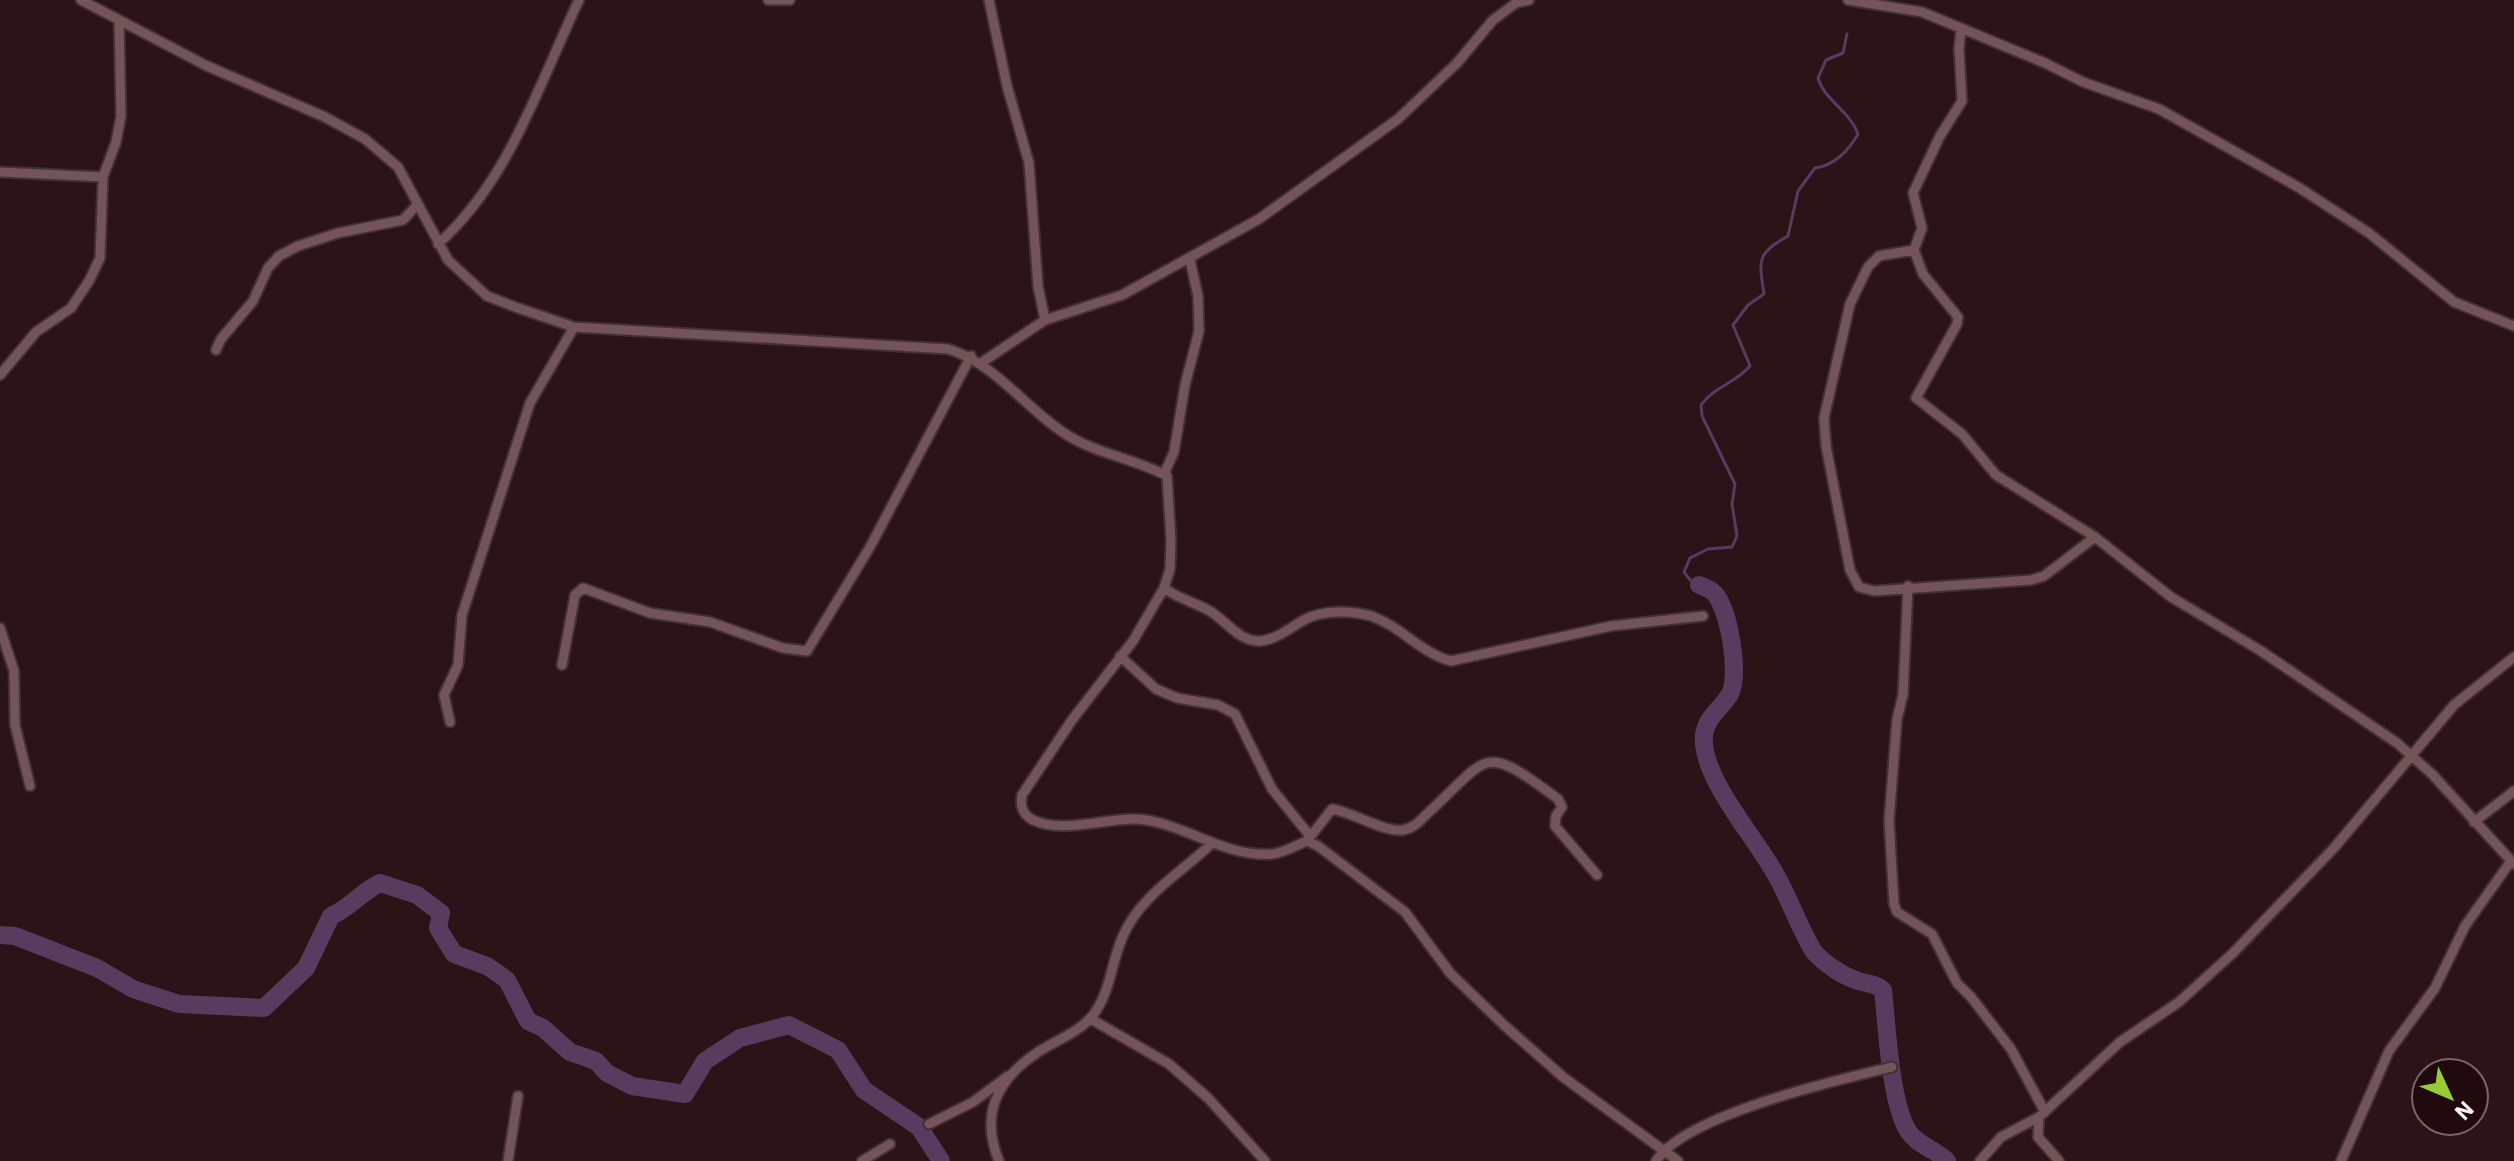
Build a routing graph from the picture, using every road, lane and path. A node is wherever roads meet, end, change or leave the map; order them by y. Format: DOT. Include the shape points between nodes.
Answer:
graph roads {
  1 [pos="81,0"];
  2 [pos="579,0"];
  3 [pos="768,0"];
  4 [pos="790,0"];
  5 [pos="989,0"];
  6 [pos="1529,0"];
  7 [pos="1848,0"];
  8 [pos="119,21"];
  9 [pos="1961,29"];
  10 [pos="0,172"];
  11 [pos="103,177"];
  12 [pos="417,205"];
  13 [pos="438,244"];
  14 [pos="1914,250"];
  15 [pos="1190,260"];
  16 [pos="1045,320"];
  17 [pos="2514,326"];
  18 [pos="574,327"];
  19 [pos="216,350"];
  20 [pos="971,356"];
  21 [pos="981,363"];
  22 [pos="0,375"];
  23 [pos="1164,474"];
  24 [pos="2095,537"];
  25 [pos="1908,586"];
  26 [pos="1164,588"];
  27 [pos="1703,616"];
  28 [pos="0,628"];
  29 [pos="1120,656"];
  30 [pos="2514,657"];
  31 [pos="562,665"];
  32 [pos="450,722"];
  33 [pos="2425,740"];
  34 [pos="2397,743"];
  35 [pos="2414,756"];
  36 [pos="30,786"];
  37 [pos="2514,791"];
  38 [pos="2474,822"];
  39 [pos="1308,839"];
  40 [pos="1211,844"];
  41 [pos="2512,863"];
  42 [pos="1597,875"];
  43 [pos="1091,1019"];
  44 [pos="1020,1066"];
  45 [pos="1892,1067"];
  46 [pos="518,1096"];
  47 [pos="2042,1115"];
  48 [pos="929,1124"];
  49 [pos="890,1144"];
  50 [pos="1663,1150"];
  51 [pos="508,1161"];
  52 [pos="862,1161"];
  53 [pos="999,1161"];
  54 [pos="1265,1161"];
  55 [pos="1656,1161"];
  56 [pos="1678,1161"];
  57 [pos="1980,1161"];
  58 [pos="2059,1161"];
  59 [pos="2341,1161"];
  1 -- 8 [label="street"];
  2 -- 13 [label="street" via="503,163 465,218"];
  3 -- 4 [label="street"];
  5 -- 16 [label="street" via="1029,163"];
  6 -- 15 [label="street" via="1493,20 1398,119 1294,195"];
  7 -- 9 [label="street" via="1922,12"];
  8 -- 11 [label="street" via="121,116"];
  8 -- 12 [label="street" via="365,139 398,167"];
  9 -- 14 [label="street" via="1962,101 1914,187 1922,228"];
  9 -- 17 [label="street" via="2159,109 2369,233 2454,302"];
  10 -- 11 [label="street"];
  11 -- 22 [label="street" via="103,237 89,281 71,308 36,332"];
  12 -- 13 [label="street"];
  12 -- 19 [label="street" via="403,220 338,233 279,256"];
  13 -- 18 [label="street" via="487,296"];
  14 -- 24 [label="street" via="1931,287 1958,317 1916,398 1962,434 1996,475"];
  14 -- 25 [label="street" via="1879,256 1860,280 1836,356 1824,418 1850,570 1864,590"];
  15 -- 16 [label="street" via="1110,300"];
  15 -- 23 [label="street" via="1200,323 1174,452"];
  16 -- 21 [label="street"];
  18 -- 20 [label="street" via="919,345"];
  18 -- 32 [label="street" via="530,403 462,615 458,665 444,695"];
  20 -- 21 [label="street"];
  20 -- 31 [label="street" via="870,547 807,651 783,648 710,622 650,613 583,588 575,595"];
  21 -- 23 [label="street" via="1087,447"];
  23 -- 26 [label="street" via="1169,479 1171,541"];
  24 -- 25 [label="street" via="2031,580"];
  24 -- 34 [label="street" via="2171,597"];
  25 -- 47 [label="street" via="1889,821 1894,904 1897,912 1932,934 1957,983 2011,1049"];
  26 -- 27 [label="street" via="1257,642 1308,618 1330,612 1358,614 1372,616 1435,657 1451,661 1611,626"];
  26 -- 29 [label="street"];
  28 -- 36 [label="street" via="14,671 15,725"];
  29 -- 39 [label="street" via="1156,689 1235,714 1272,789"];
  29 -- 40 [label="street" via="1020,804 1036,821 1150,820"];
  30 -- 33 [label="street" via="2468,692"];
  33 -- 34 [label="street"];
  33 -- 35 [label="street"];
  34 -- 35 [label="street"];
  35 -- 38 [label="street"];
  35 -- 47 [label="street" via="2233,953 2179,1002 2120,1042"];
  37 -- 38 [label="street"];
  38 -- 41 [label="street"];
  39 -- 40 [label="street" via="1269,854"];
  39 -- 42 [label="street" via="1332,809 1393,831 1413,827 1470,770 1493,761 1514,768 1558,799 1562,807 1555,826"];
  39 -- 50 [label="street" via="1405,912 1450,973 1563,1077"];
  40 -- 43 [label="street" via="1134,915 1103,1002"];
  41 -- 59 [label="street" via="2465,926 2425,1004 2389,1051"];
  43 -- 44 [label="street"];
  43 -- 54 [label="street" via="1169,1064"];
  44 -- 48 [label="street" via="973,1102"];
  44 -- 53 [label="street" via="989,1112"];
  45 -- 50 [label="street" via="1826,1082 1723,1118 1690,1131"];
  46 -- 51 [label="street"];
  47 -- 57 [label="street" via="2001,1137"];
  47 -- 58 [label="street" via="2038,1137"];
  49 -- 52 [label="street"];
  50 -- 55 [label="street"];
  50 -- 56 [label="street"];
}
